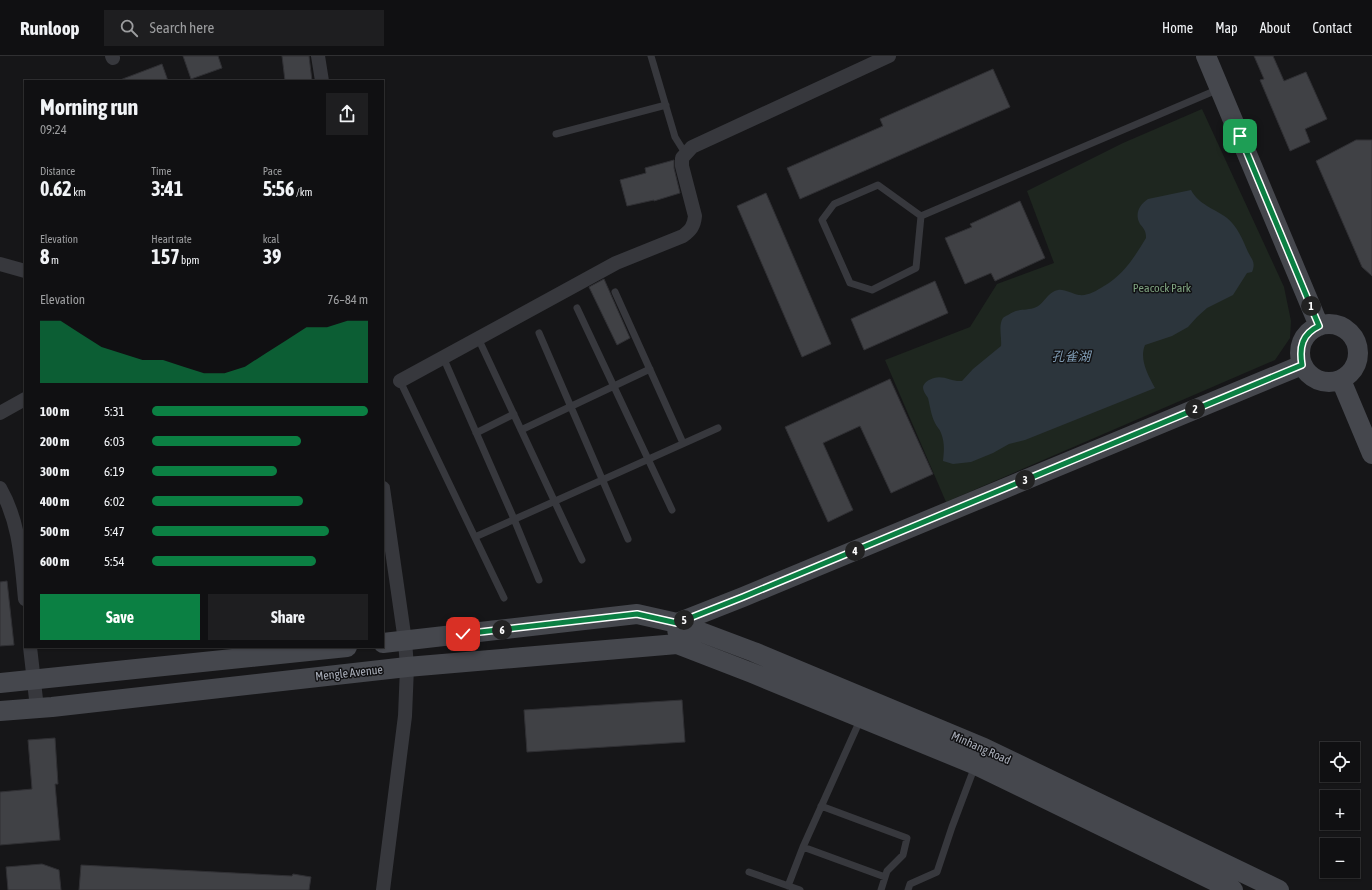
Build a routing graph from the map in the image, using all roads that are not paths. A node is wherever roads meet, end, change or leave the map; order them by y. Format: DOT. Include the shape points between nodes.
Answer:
graph roads {
  1 [pos="318,56"];
  2 [pos="651,56"];
  3 [pos="890,56"];
  4 [pos="1206,56"];
  5 [pos="322,80"];
  6 [pos="1220,89"];
  7 [pos="666,105"];
  8 [pos="556,134"];
  9 [pos="685,153"];
  10 [pos="922,216"];
  11 [pos="0,264"];
  12 [pos="24,271"];
  13 [pos="615,292"];
  14 [pos="577,308"];
  15 [pos="1319,326"];
  16 [pos="539,333"];
  17 [pos="478,338"];
  18 [pos="1364,338"];
  19 [pos="443,358"];
  20 [pos="1302,365"];
  21 [pos="650,369"];
  22 [pos="1341,380"];
  23 [pos="400,381"];
  24 [pos="614,386"];
  25 [pos="24,400"];
  26 [pos="571,407"];
  27 [pos="0,413"];
  28 [pos="514,414"];
  29 [pos="718,428"];
  30 [pos="521,430"];
  31 [pos="476,433"];
  32 [pos="683,443"];
  33 [pos="1372,454"];
  34 [pos="648,459"];
  35 [pos="602,480"];
  36 [pos="0,488"];
  37 [pos="384,495"];
  38 [pos="555,501"];
  39 [pos="672,510"];
  40 [pos="514,519"];
  41 [pos="474,537"];
  42 [pos="628,539"];
  43 [pos="582,560"];
  44 [pos="539,580"];
  45 [pos="24,591"];
  46 [pos="504,598"];
  47 [pos="677,623"];
  48 [pos="406,641"];
  49 [pos="384,643"];
  50 [pos="677,644"];
  51 [pos="30,648"];
  52 [pos="338,648"];
  53 [pos="407,667"];
  54 [pos="34,680"];
  55 [pos="0,683"];
  56 [pos="37,708"];
  57 [pos="0,711"];
  58 [pos="861,718"];
  59 [pos="980,757"];
  60 [pos="821,806"];
  61 [pos="803,847"];
  62 [pos="749,872"];
  63 [pos="885,877"];
  64 [pos="788,886"];
  65 [pos="383,890"];
  66 [pos="800,890"];
  67 [pos="881,890"];
  68 [pos="908,890"];
  69 [pos="1233,890"];
  70 [pos="1279,890"];
  1 -- 5 [label="street"];
  2 -- 7 [label="lane"];
  3 -- 9 [label="street" via="692,147"];
  4 -- 6 [label="main road"];
  6 -- 10 [label="lane"];
  6 -- 15 [label="main road"];
  7 -- 8 [label="lane"];
  7 -- 9 [label="lane" via="675,137"];
  9 -- 17 [label="street" via="682,166 694,216 694,225 689,232 616,263"];
  10 -- 10 [label="lane" via="916,268 872,290 850,283 822,220 834,204 878,185"];
  11 -- 12 [label="street"];
  13 -- 21 [label="lane"];
  14 -- 24 [label="lane"];
  15 -- 18 [label="main road" via="1332,324"];
  15 -- 20 [label="main road" via="1306,336 1302,345"];
  16 -- 26 [label="lane"];
  17 -- 19 [label="street"];
  17 -- 28 [label="lane"];
  18 -- 22 [label="main road" via="1354,368"];
  19 -- 23 [label="street"];
  19 -- 31 [label="lane"];
  20 -- 22 [label="main road" via="1314,378 1323,382"];
  20 -- 47 [label="main road"];
  21 -- 24 [label="lane"];
  21 -- 32 [label="lane"];
  22 -- 33 [label="main road"];
  23 -- 41 [label="lane"];
  24 -- 26 [label="lane"];
  24 -- 34 [label="lane"];
  25 -- 27 [label="street"];
  26 -- 30 [label="lane"];
  26 -- 35 [label="lane"];
  28 -- 30 [label="lane"];
  28 -- 31 [label="lane"];
  29 -- 32 [label="lane"];
  30 -- 38 [label="lane"];
  31 -- 40 [label="lane"];
  32 -- 34 [label="lane"];
  34 -- 35 [label="lane"];
  34 -- 39 [label="lane"];
  35 -- 38 [label="lane"];
  35 -- 42 [label="lane"];
  36 -- 45 [label="street" via="16,528"];
  37 -- 48 [label="street"];
  38 -- 40 [label="lane"];
  38 -- 43 [label="lane"];
  40 -- 41 [label="lane"];
  40 -- 44 [label="lane"];
  41 -- 46 [label="lane"];
  47 -- 48 [label="main road" via="637,614"];
  47 -- 50 [label="main road"];
  47 -- 59 [label="main road, Minhang Road" via="754,652"];
  48 -- 49 [label="main road"];
  48 -- 53 [label="street"];
  50 -- 53 [label="main road, Mengle Avenue"];
  50 -- 58 [label="main road, Minhang Road"];
  51 -- 54 [label="street"];
  52 -- 54 [label="main road"];
  53 -- 56 [label="main road, Mengle Avenue"];
  53 -- 65 [label="street" via="405,716"];
  54 -- 55 [label="main road"];
  54 -- 56 [label="street"];
  56 -- 57 [label="main road, Mengle Avenue"];
  58 -- 59 [label="main road, Minhang Road"];
  58 -- 60 [label="lane"];
  59 -- 68 [label="lane" via="937,872 910,884"];
  59 -- 69 [label="main road, Minhang Road"];
  59 -- 70 [label="main road, Minhang Road"];
  60 -- 61 [label="lane"];
  60 -- 63 [label="lane" via="907,838 903,855 887,871"];
  61 -- 63 [label="lane"];
  61 -- 64 [label="lane"];
  62 -- 64 [label="lane"];
  63 -- 67 [label="lane"];
  64 -- 66 [label="lane"];
}
